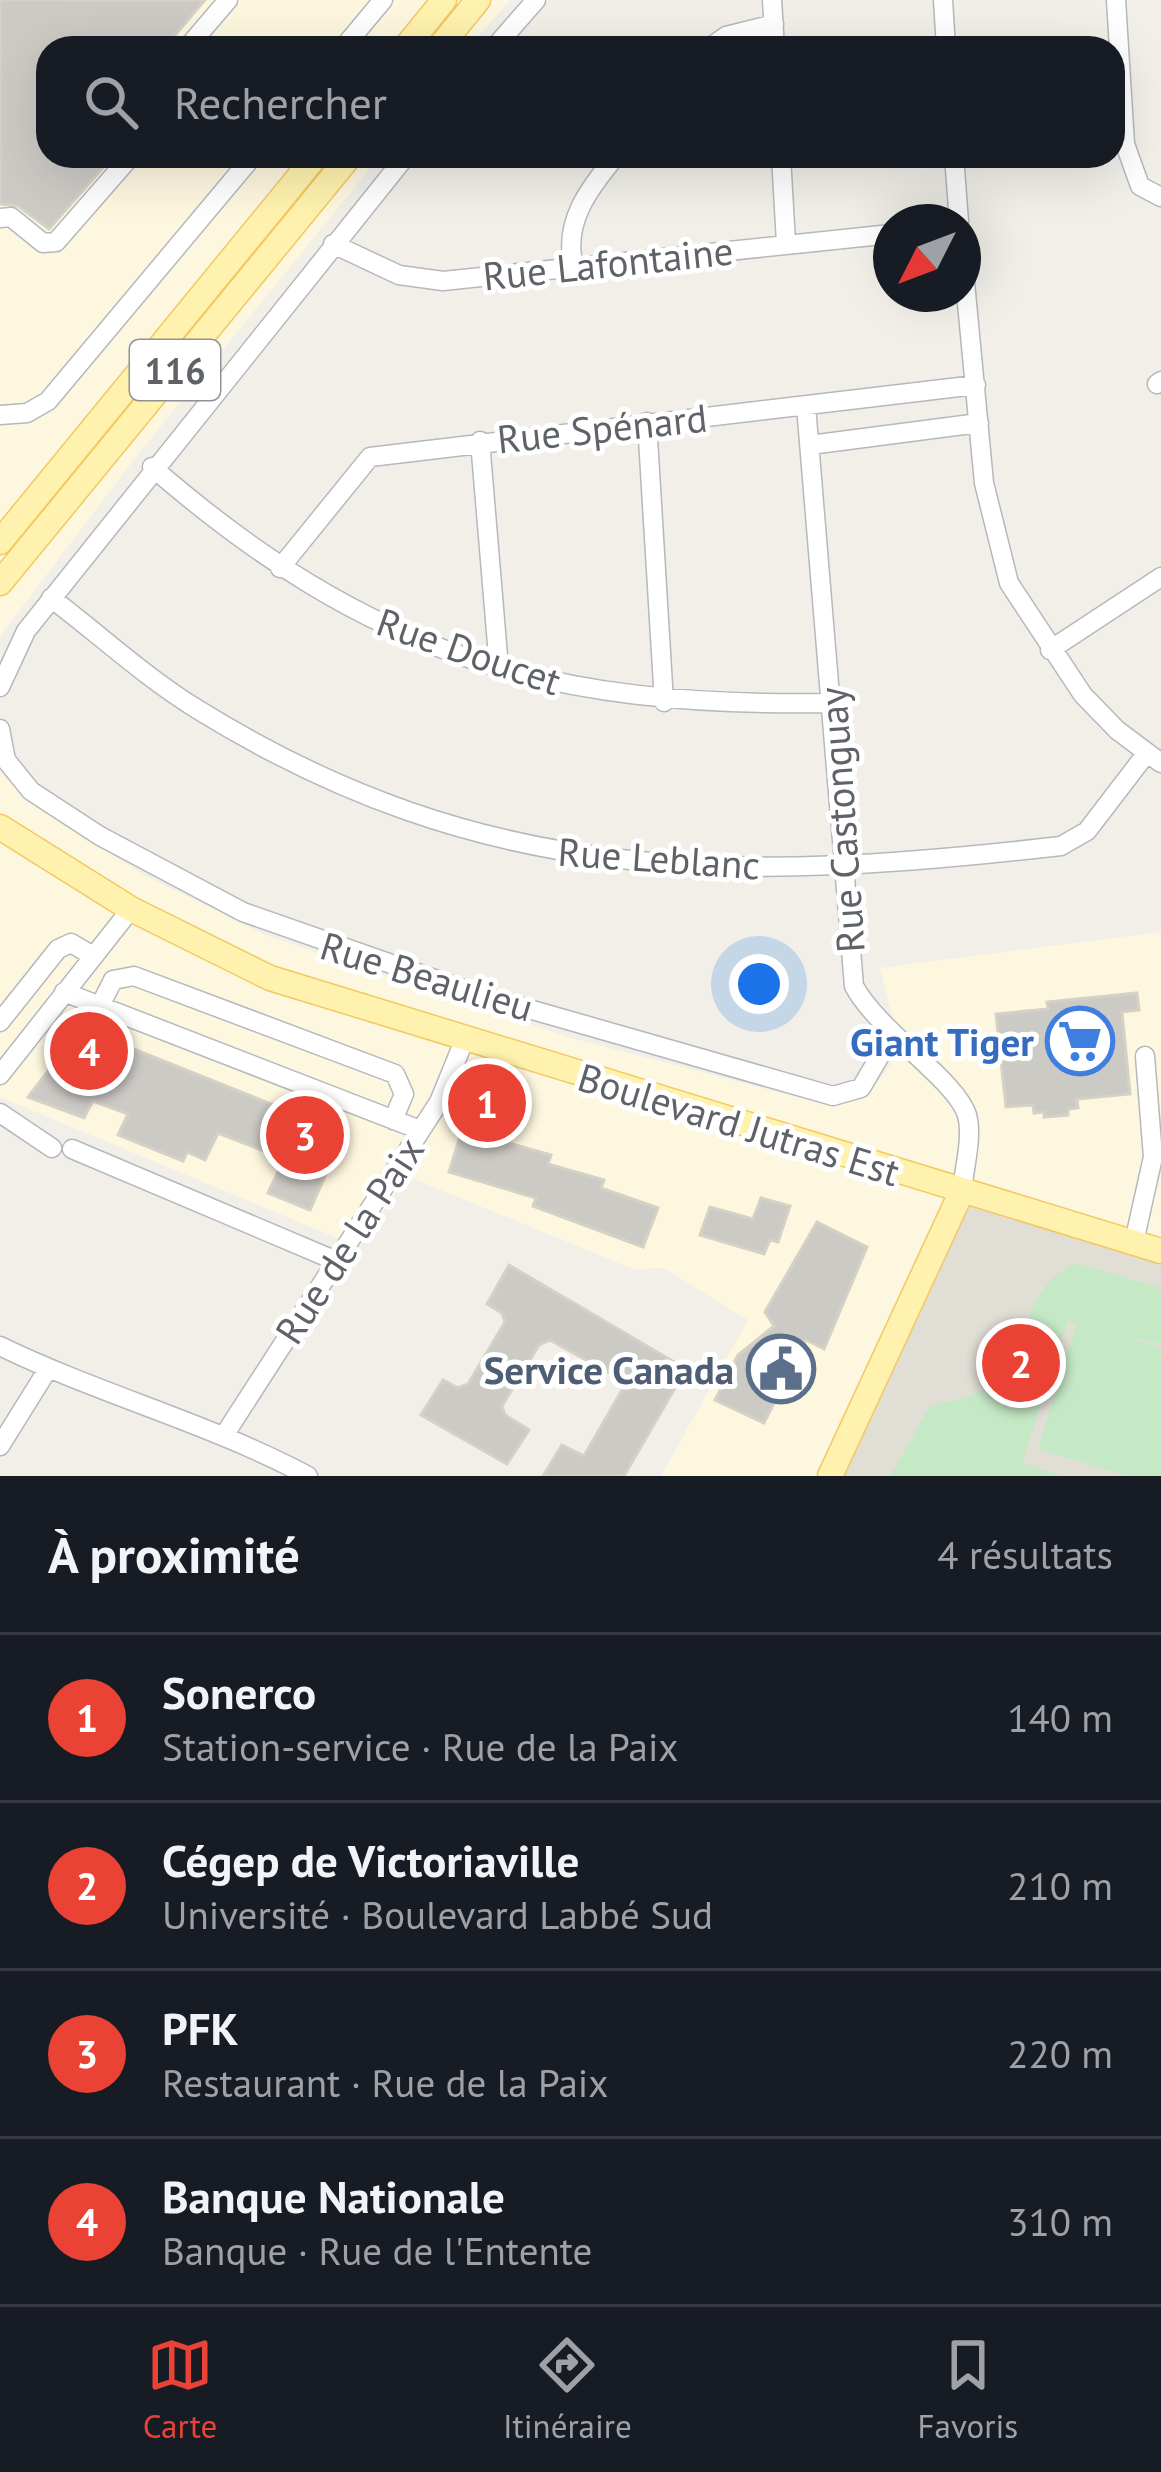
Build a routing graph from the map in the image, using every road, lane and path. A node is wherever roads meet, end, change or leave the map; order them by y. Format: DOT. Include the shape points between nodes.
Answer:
graph roads {
  1 [pos="228,0"];
  2 [pos="383,0"];
  3 [pos="445,0"];
  4 [pos="478,0"];
  5 [pos="536,0"];
  6 [pos="772,0"];
  7 [pos="943,0"];
  8 [pos="1116,0"];
  9 [pos="774,24"];
  10 [pos="198,36"];
  11 [pos="353,36"];
  12 [pos="415,36"];
  13 [pos="449,36"];
  14 [pos="504,36"];
  15 [pos="726,36"];
  16 [pos="774,36"];
  17 [pos="945,36"];
  18 [pos="1118,36"];
  19 [pos="1125,130"];
  20 [pos="120,168"];
  21 [pos="243,168"];
  22 [pos="306,168"];
  23 [pos="340,168"];
  24 [pos="396,168"];
  25 [pos="607,168"];
  26 [pos="782,168"];
  27 [pos="955,168"];
  28 [pos="1161,197"];
  29 [pos="958,204"];
  30 [pos="0,218"];
  31 [pos="873,236"];
  32 [pos="786,243"];
  33 [pos="333,244"];
  34 [pos="574,266"];
  35 [pos="968,312"];
  36 [pos="976,386"];
  37 [pos="806,406"];
  38 [pos="0,416"];
  39 [pos="646,422"];
  40 [pos="979,423"];
  41 [pos="480,441"];
  42 [pos="810,445"];
  43 [pos="152,467"];
  44 [pos="0,542"];
  45 [pos="280,568"];
  46 [pos="1161,577"];
  47 [pos="0,583"];
  48 [pos="52,598"];
  49 [pos="1050,650"];
  50 [pos="499,668"];
  51 [pos="0,687"];
  52 [pos="664,701"];
  53 [pos="832,703"];
  54 [pos="0,729"];
  55 [pos="1153,758"];
  56 [pos="0,827"];
  57 [pos="848,869"];
  58 [pos="131,909"];
  59 [pos="93,956"];
  60 [pos="64,992"];
  61 [pos="100,1006"];
  62 [pos="0,1022"];
  63 [pos="289,1034"];
  64 [pos="891,1037"];
  65 [pos="464,1041"];
  66 [pos="1145,1056"];
  67 [pos="1,1070"];
  68 [pos="274,1073"];
  69 [pos="0,1113"];
  70 [pos="393,1120"];
  71 [pos="420,1130"];
  72 [pos="962,1191"];
  73 [pos="1134,1243"];
  74 [pos="1161,1251"];
  75 [pos="334,1260"];
  76 [pos="0,1346"];
  77 [pos="48,1370"];
  78 [pos="225,1434"];
  79 [pos="0,1446"];
  80 [pos="308,1476"];
  81 [pos="830,1476"];
  1 -- 10 [label="street"];
  2 -- 11 [label="street"];
  3 -- 12 [label="main road"];
  4 -- 13 [label="main road"];
  5 -- 14 [label="street"];
  6 -- 9 [label="street"];
  7 -- 17 [label="street"];
  8 -- 18 [label="street"];
  9 -- 15 [label="street"];
  9 -- 16 [label="street"];
  19 -- 28 [label="street" via="1140,186"];
  20 -- 30 [label="street" via="56,242 43,243 11,217"];
  21 -- 38 [label="street" via="48,401"];
  22 -- 44 [label="main road, 116"];
  23 -- 47 [label="main road, 116"];
  24 -- 33 [label="street"];
  25 -- 34 [label="street" via="579,208"];
  26 -- 32 [label="street"];
  27 -- 29 [label="street"];
  31 -- 32 [label="street, Rue Lafontaine"];
  32 -- 34 [label="street, Rue Lafontaine"];
  33 -- 34 [label="street, Rue Lafontaine" via="422,280"];
  33 -- 43 [label="street"];
  35 -- 36 [label="street"];
  36 -- 37 [label="street, Rue Spénard"];
  36 -- 40 [label="street"];
  37 -- 39 [label="street, Rue Spénard"];
  37 -- 42 [label="street, Rue Castonguay"];
  39 -- 41 [label="street, Rue Spénard"];
  39 -- 52 [label="street"];
  40 -- 42 [label="street"];
  40 -- 49 [label="street" via="995,541"];
  41 -- 45 [label="street, Rue Spénard" via="370,457"];
  41 -- 50 [label="street"];
  42 -- 53 [label="street, Rue Castonguay"];
  43 -- 45 [label="street, Rue Doucet"];
  43 -- 48 [label="street"];
  45 -- 50 [label="street, Rue Doucet" via="405,634"];
  46 -- 49 [label="street"];
  48 -- 51 [label="street" via="9,659"];
  48 -- 57 [label="street, Rue Leblanc" via="233,731 421,817 556,854 633,864"];
  49 -- 55 [label="street" via="1083,695"];
  50 -- 52 [label="street, Rue Doucet"];
  52 -- 53 [label="street, Rue Doucet"];
  53 -- 57 [label="street, Rue Castonguay"];
  54 -- 64 [label="street, Rue Beaulieu" via="16,776 49,804 172,877 304,938 833,1096 861,1088"];
  55 -- 57 [label="street, Rue Leblanc" via="1077,842"];
  56 -- 58 [label="main road, Boulevard Jutras Est"];
  57 -- 64 [label="street, Rue Castonguay" via="854,986"];
  58 -- 59 [label="street"];
  58 -- 65 [label="main road, Boulevard Jutras Est" via="270,978"];
  59 -- 60 [label="street"];
  59 -- 62 [label="street" via="71,943 58,949"];
  60 -- 61 [label="street"];
  60 -- 67 [label="street"];
  61 -- 63 [label="street" via="113,980 134,976"];
  61 -- 68 [label="street"];
  63 -- 68 [label="street"];
  63 -- 70 [label="street" via="395,1074 404,1094"];
  64 -- 72 [label="street, Rue Castonguay" via="965,1109"];
  65 -- 71 [label="street, Rue de la Paix"];
  65 -- 72 [label="main road, Boulevard Jutras Est"];
  66 -- 73 [label="street" via="1153,1157"];
  68 -- 70 [label="street"];
  69 -- 75 [label="street" via="62,1149"];
  70 -- 71 [label="street"];
  71 -- 75 [label="street, Rue de la Paix"];
  72 -- 73 [label="main road, Boulevard Jutras Est"];
  72 -- 81 [label="main road"];
  73 -- 74 [label="main road, Boulevard Jutras Est"];
  75 -- 78 [label="street, Rue de la Paix"];
  76 -- 77 [label="street"];
  77 -- 78 [label="street"];
  77 -- 79 [label="street"];
  78 -- 80 [label="street"];
}
